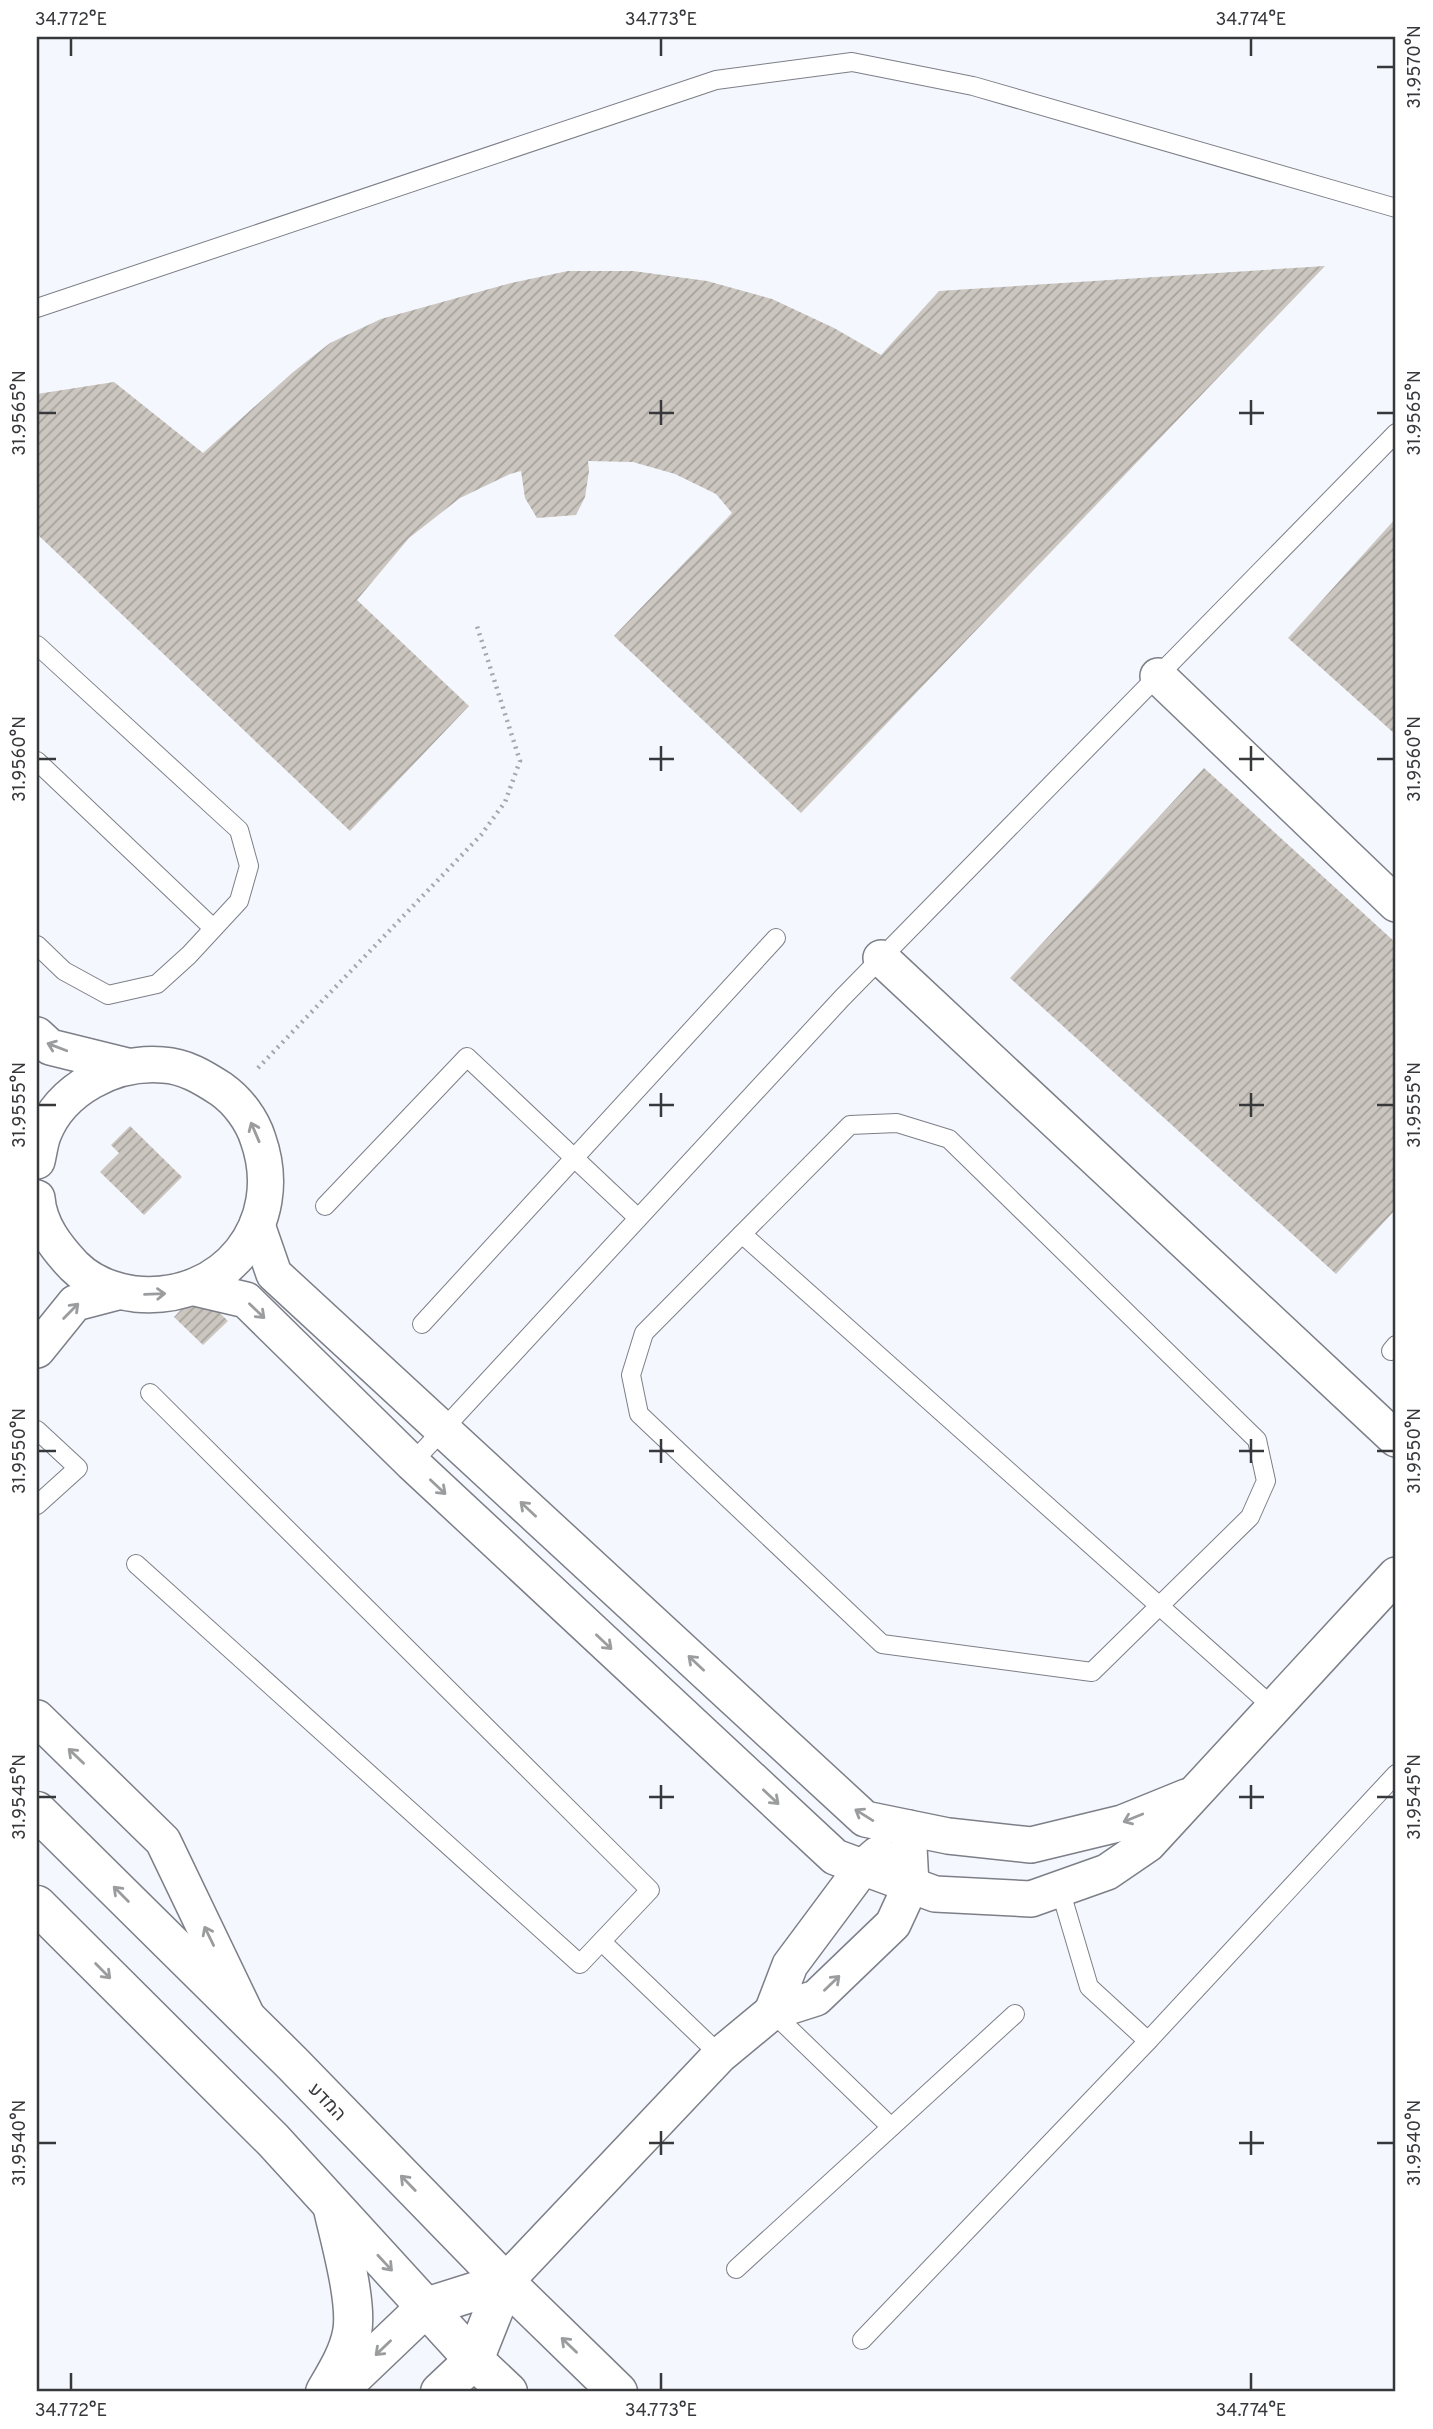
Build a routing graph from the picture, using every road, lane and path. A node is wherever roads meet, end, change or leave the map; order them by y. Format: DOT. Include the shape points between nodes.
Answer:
graph roads {
  1 [pos="1396,208"];
  2 [pos="37,308"];
  3 [pos="1396,433"];
  4 [pos="476,623"];
  5 [pos="37,645"];
  6 [pos="1158,676"];
  7 [pos="37,761"];
  8 [pos="1396,905"];
  9 [pos="214,928"];
  10 [pos="776,938"];
  11 [pos="37,945"];
  12 [pos="881,958"];
  13 [pos="37,1035"];
  14 [pos="127,1066"];
  15 [pos="231,1096"];
  16 [pos="39,1138"];
  17 [pos="574,1157"];
  18 [pos="37,1198"];
  19 [pos="325,1206"];
  20 [pos="638,1218"];
  21 [pos="257,1224"];
  22 [pos="742,1234"];
  23 [pos="195,1287"];
  24 [pos="117,1292"];
  25 [pos="422,1324"];
  26 [pos="37,1350"];
  27 [pos="150,1393"];
  28 [pos="442,1429"];
  29 [pos="37,1430"];
  30 [pos="1396,1440"];
  31 [pos="412,1463"];
  32 [pos="37,1505"];
  33 [pos="135,1564"];
  34 [pos="1396,1575"];
  35 [pos="1159,1606"];
  36 [pos="1274,1708"];
  37 [pos="37,1718"];
  38 [pos="1396,1774"];
  39 [pos="1196,1793"];
  40 [pos="37,1811"];
  41 [pos="908,1828"];
  42 [pos="863,1867"];
  43 [pos="911,1885"];
  44 [pos="1060,1889"];
  45 [pos="37,1905"];
  46 [pos="602,1942"];
  47 [pos="772,2012"];
  48 [pos="1015,2014"];
  49 [pos="249,2020"];
  50 [pos="1148,2041"];
  51 [pos="720,2055"];
  52 [pos="891,2127"];
  53 [pos="333,2207"];
  54 [pos="736,2269"];
  55 [pos="505,2282"];
  56 [pos="426,2307"];
  57 [pos="862,2340"];
  58 [pos="474,2360"];
  59 [pos="325,2392"];
  60 [pos="337,2392"];
  61 [pos="440,2392"];
  62 [pos="508,2392"];
  63 [pos="618,2392"];
  1 -- 2 [label="lane" via="974,86 852,62 716,80"];
  3 -- 6 [label="lane"];
  4 -- 15 [label="path" via="520,761 505,802 481,835"];
  5 -- 9 [label="lane" via="239,830 249,866 239,901"];
  6 -- 8 [label="street"];
  6 -- 12 [label="lane"];
  7 -- 9 [label="lane"];
  9 -- 11 [label="lane" via="157,984 108,995 64,971"];
  10 -- 17 [label="lane"];
  12 -- 20 [label="lane"];
  12 -- 30 [label="street"];
  14 -- 13 [label="street, one-way" via="50,1047"];
  14 -- 15 [label="street" via="164,1065 200,1075"];
  14 -- 16 [label="street" via="92,1079 64,1103"];
  21 -- 15 [label="street, one-way" via="266,1198 266,1161 254,1126"];
  17 -- 19 [label="lane" via="467,1057"];
  17 -- 20 [label="lane"];
  17 -- 25 [label="lane"];
  18 -- 24 [label="street" via="54,1245 82,1274"];
  20 -- 28 [label="lane"];
  21 -- 23 [label="street" via="254,1235 229,1266"];
  21 -- 28 [label="street" via="274,1274"];
  22 -- 35 [label="lane"];
  22 -- 35 [label="lane" via="644,1333 631,1375 639,1414 882,1644 1091,1672"];
  22 -- 35 [label="lane" via="850,1125 897,1123 949,1139 1257,1440 1266,1481 1250,1517"];
  24 -- 23 [label="street, one-way" via="157,1296"];
  23 -- 31 [label="street, one-way" via="246,1300"];
  26 -- 24 [label="street, one-way" via="75,1303"];
  27 -- 46 [label="lane" via="650,1890"];
  28 -- 31 [label="lane"];
  41 -- 28 [label="street, one-way" via="866,1819"];
  29 -- 32 [label="lane" via="78,1468"];
  31 -- 42 [label="street, one-way" via="835,1857"];
  33 -- 46 [label="lane" via="580,1964"];
  34 -- 36 [label="street"];
  35 -- 36 [label="lane"];
  36 -- 39 [label="street"];
  49 -- 37 [label="street, one-way" via="163,1841"];
  38 -- 50 [label="lane"];
  39 -- 41 [label="street, one-way" via="1122,1823 1031,1845"];
  39 -- 44 [label="street" via="1148,1844 1107,1872"];
  49 -- 40 [label="street, המדע, one-way"];
  41 -- 42 [label="street"];
  41 -- 43 [label="street"];
  42 -- 43 [label="street"];
  42 -- 47 [label="street" via="790,1965"];
  43 -- 44 [label="street" via="934,1894 1031,1899"];
  47 -- 43 [label="street, one-way" via="816,1998 893,1924"];
  44 -- 50 [label="lane" via="1088,1987"];
  45 -- 53 [label="street, one-way" via="273,2140"];
  46 -- 51 [label="lane"];
  47 -- 51 [label="street"];
  47 -- 52 [label="lane"];
  48 -- 52 [label="lane"];
  55 -- 49 [label="street, המדע, one-way"];
  50 -- 57 [label="lane"];
  51 -- 55 [label="street"];
  52 -- 54 [label="lane"];
  53 -- 56 [label="street, one-way"];
  53 -- 59 [label="street" via="350,2287 353,2331"];
  55 -- 56 [label="street"];
  55 -- 58 [label="street"];
  63 -- 55 [label="street, המדע, one-way"];
  56 -- 58 [label="street"];
  56 -- 60 [label="street, one-way"];
  58 -- 61 [label="street"];
  58 -- 62 [label="street"];
}
